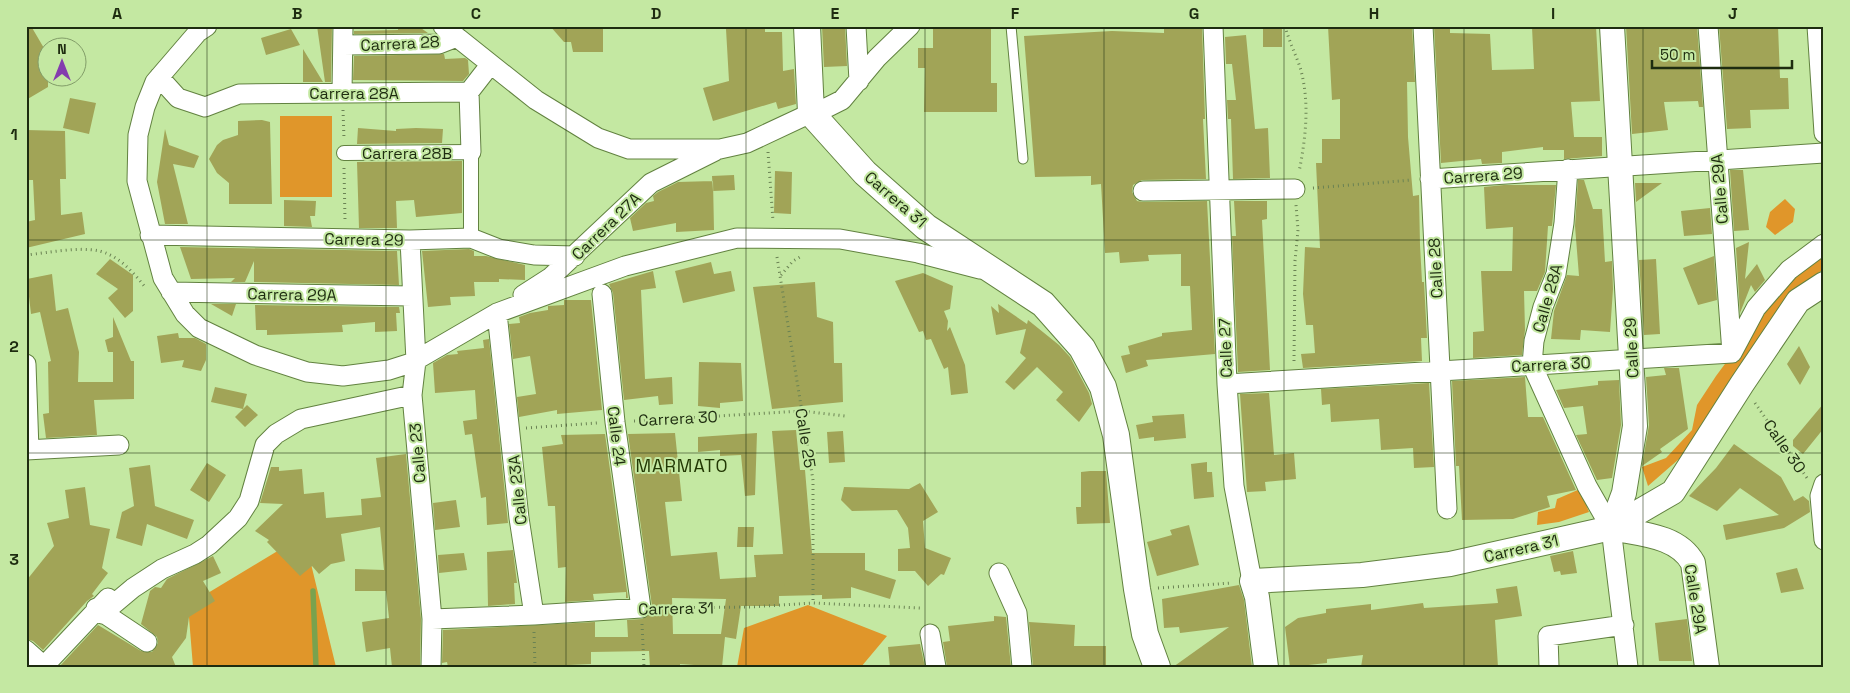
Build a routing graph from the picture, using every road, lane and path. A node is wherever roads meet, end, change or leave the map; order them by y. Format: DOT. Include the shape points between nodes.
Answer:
graph roads {
  1 [pos="207,26"];
  2 [pos="343,26"];
  3 [pos="806,26"];
  4 [pos="856,26"];
  5 [pos="910,26"];
  6 [pos="1011,26"];
  7 [pos="1213,26"];
  8 [pos="1422,26"];
  9 [pos="1612,26"];
  10 [pos="1708,26"];
  11 [pos="1817,26"];
  12 [pos="450,32"];
  13 [pos="342,45"];
  14 [pos="490,65"];
  15 [pos="159,77"];
  16 [pos="859,81"];
  17 [pos="342,92"];
  18 [pos="469,92"];
  19 [pos="811,112"];
  20 [pos="1824,133"];
  21 [pos="767,134"];
  22 [pos="720,149"];
  23 [pos="471,152"];
  24 [pos="1824,152"];
  25 [pos="344,153"];
  26 [pos="1023,159"];
  27 [pos="1716,160"];
  28 [pos="1620,166"];
  29 [pos="1568,170"];
  30 [pos="1430,179"];
  31 [pos="1295,189"];
  32 [pos="1219,190"];
  33 [pos="1143,191"];
  34 [pos="150,235"];
  35 [pos="471,238"];
  36 [pos="774,239"];
  37 [pos="410,240"];
  38 [pos="1824,244"];
  39 [pos="26,255"];
  40 [pos="575,256"];
  41 [pos="993,272"];
  42 [pos="780,275"];
  43 [pos="1824,284"];
  44 [pos="171,292"];
  45 [pos="151,293"];
  46 [pos="602,294"];
  47 [pos="412,296"];
  48 [pos="497,313"];
  49 [pos="1732,352"];
  50 [pos="1632,359"];
  51 [pos="416,361"];
  52 [pos="26,364"];
  53 [pos="1532,365"];
  54 [pos="1440,370"];
  55 [pos="1227,384"];
  56 [pos="28,388"];
  57 [pos="1736,393"];
  58 [pos="412,395"];
  59 [pos="802,411"];
  60 [pos="845,416"];
  61 [pos="614,422"];
  62 [pos="511,429"];
  63 [pos="119,445"];
  64 [pos="28,450"];
  65 [pos="1822,490"];
  66 [pos="1447,509"];
  67 [pos="1611,528"];
  68 [pos="1824,540"];
  69 [pos="999,573"];
  70 [pos="126,580"];
  71 [pos="1252,581"];
  72 [pos="1137,590"];
  73 [pos="813,603"];
  74 [pos="641,608"];
  75 [pos="920,608"];
  76 [pos="99,611"];
  77 [pos="534,615"];
  78 [pos="432,618"];
  79 [pos="1624,625"];
  80 [pos="930,634"];
  81 [pos="148,642"];
  82 [pos="26,650"];
  83 [pos="44,666"];
  84 [pos="431,667"];
  85 [pos="535,667"];
  86 [pos="644,667"];
  87 [pos="936,667"];
  88 [pos="1022,667"];
  89 [pos="1157,667"];
  90 [pos="1266,667"];
  91 [pos="1550,667"];
  92 [pos="1628,667"];
  93 [pos="1706,667"];
  1 -- 15 [label="street"];
  2 -- 13 [label="street"];
  3 -- 19 [label="main road"];
  4 -- 16 [label="street"];
  5 -- 16 [label="street"];
  6 -- 26 [label="lane"];
  7 -- 32 [label="street, Calle 27"];
  8 -- 30 [label="street, Calle 28"];
  9 -- 28 [label="street, Calle 29"];
  10 -- 27 [label="street, Calle 29A"];
  11 -- 20 [label="street"];
  12 -- 13 [label="street, Carrera 28" via="439,44"];
  12 -- 14 [label="street"];
  13 -- 17 [label="street"];
  14 -- 18 [label="street"];
  14 -- 22 [label="street" via="536,100 598,138 629,149"];
  15 -- 17 [label="street, Carrera 28A" via="178,98 205,107 239,94"];
  15 -- 34 [label="street" via="145,107 138,134 137,181"];
  16 -- 19 [label="street" via="842,100"];
  17 -- 18 [label="street, Carrera 28A"];
  18 -- 23 [label="street"];
  19 -- 21 [label="street"];
  19 -- 41 [label="main road, Carrera 31" via="865,173 919,221"];
  21 -- 22 [label="street"];
  21 -- 36 [label="path"];
  22 -- 40 [label="street, Carrera 27A" via="651,183"];
  23 -- 25 [label="street, Carrera 28B"];
  23 -- 35 [label="street"];
  24 -- 27 [label="street, Carrera 29"];
  27 -- 28 [label="street, Carrera 29"];
  27 -- 49 [label="street, Calle 29A"];
  28 -- 29 [label="street, Carrera 29"];
  28 -- 50 [label="street, Calle 29"];
  29 -- 30 [label="street, Carrera 29"];
  29 -- 53 [label="street, Calle 28A" via="1556,274 1534,341"];
  30 -- 31 [label="path, Carrera 29"];
  30 -- 54 [label="street, Calle 28"];
  31 -- 32 [label="street"];
  32 -- 33 [label="street"];
  32 -- 55 [label="street, Calle 27"];
  34 -- 37 [label="street, Carrera 29"];
  34 -- 44 [label="street" via="163,278"];
  35 -- 37 [label="street, Carrera 29"];
  35 -- 40 [label="street, Carrera 29" via="498,249"];
  36 -- 41 [label="street" via="840,239 918,253"];
  36 -- 48 [label="street" via="737,238 625,266"];
  37 -- 47 [label="street, Calle 23"];
  38 -- 49 [label="street" via="1789,270 1756,308"];
  39 -- 45 [label="path" via="94,250 108,253 127,266"];
  40 -- 48 [label="street, Carrera 27A" via="551,277"];
  41 -- 72 [label="main road, Carrera 31" via="1043,304 1082,348 1103,386 1116,435"];
  42 -- 59 [label="path, Calle 25"];
  43 -- 57 [label="street, Carrera 31" via="1798,301"];
  44 -- 47 [label="street, Carrera 29A"];
  44 -- 51 [label="street" via="199,328 255,355 307,372 342,376 389,370"];
  46 -- 61 [label="street, Calle 24"];
  47 -- 51 [label="street, Calle 23"];
  48 -- 51 [label="street"];
  48 -- 62 [label="street, Calle 23A"];
  49 -- 50 [label="street, Carrera 30"];
  50 -- 53 [label="street, Carrera 30"];
  50 -- 67 [label="street, Calle 29" via="1635,426 1624,493"];
  51 -- 58 [label="street, Calle 23"];
  52 -- 56 [label="street"];
  53 -- 54 [label="street, Carrera 30"];
  53 -- 67 [label="street, Calle 28A" via="1587,486"];
  54 -- 55 [label="street, Carrera 30"];
  54 -- 66 [label="street, Calle 28"];
  55 -- 71 [label="street, Calle 27" via="1234,486"];
  56 -- 64 [label="street"];
  57 -- 65 [label="path, Calle 30"];
  57 -- 67 [label="street, Carrera 31" via="1673,492"];
  58 -- 76 [label="street" via="301,419 276,434 265,445 249,501 238,518 209,545 162,569"];
  58 -- 78 [label="street, Calle 23"];
  59 -- 60 [label="path, Carrera 30"];
  59 -- 61 [label="path, Carrera 30"];
  59 -- 73 [label="path, Calle 25" via="813,480"];
  61 -- 62 [label="path, Carrera 30"];
  61 -- 74 [label="street, Calle 24"];
  62 -- 77 [label="street, Calle 23A" via="519,518"];
  63 -- 64 [label="street"];
  65 -- 68 [label="street"];
  67 -- 71 [label="street, Carrera 31" via="1450,564 1362,575"];
  67 -- 79 [label="street, Calle 29"];
  67 -- 93 [label="street, Calle 29A" via="1674,542 1688,554 1693,563"];
  69 -- 88 [label="street" via="1017,613"];
  70 -- 76 [label="street"];
  71 -- 72 [label="path"];
  71 -- 90 [label="street, Calle 27"];
  72 -- 89 [label="main road, Carrera 31" via="1145,634"];
  73 -- 74 [label="path, Carrera 31"];
  73 -- 75 [label="path, Carrera 31"];
  74 -- 77 [label="street, Carrera 31"];
  74 -- 86 [label="path"];
  76 -- 81 [label="street"];
  76 -- 83 [label="street"];
  77 -- 78 [label="street, Carrera 31"];
  77 -- 85 [label="path"];
  78 -- 84 [label="street, Calle 23"];
  79 -- 91 [label="street" via="1548,636"];
  79 -- 92 [label="street, Calle 29"];
  80 -- 87 [label="street"];
  82 -- 83 [label="street"];
}
